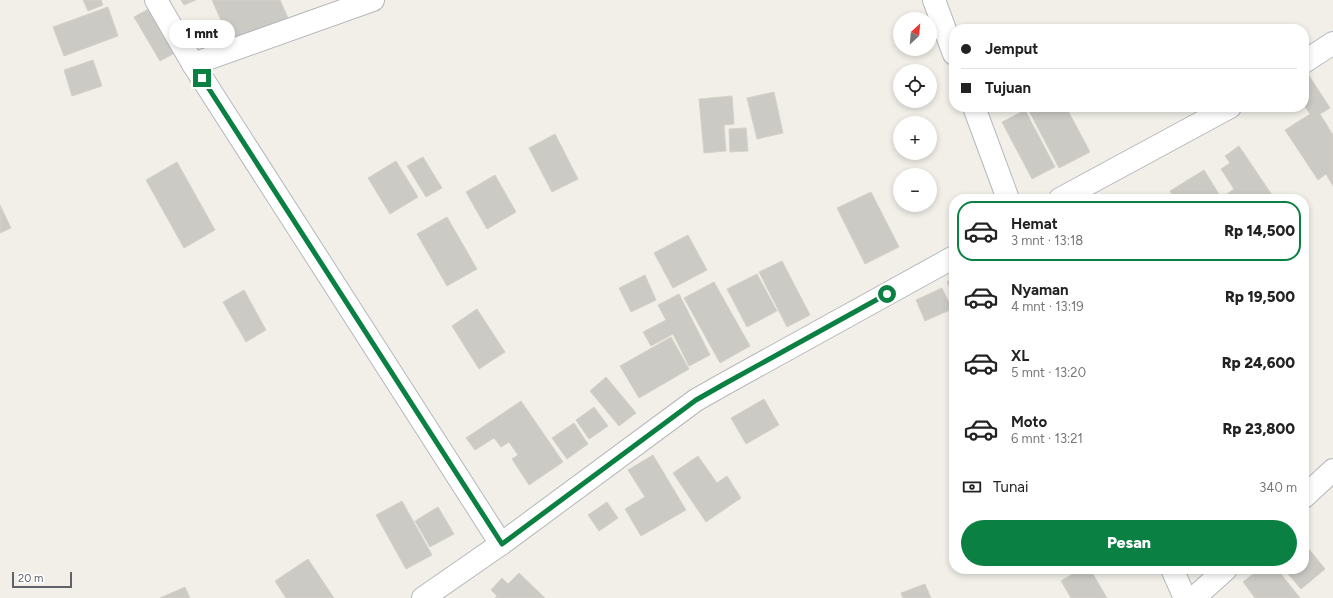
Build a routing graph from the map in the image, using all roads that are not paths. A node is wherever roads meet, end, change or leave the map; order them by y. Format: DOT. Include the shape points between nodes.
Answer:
graph roads {
  1 [pos="156,0"];
  2 [pos="373,0"];
  3 [pos="934,0"];
  4 [pos="949,40"];
  5 [pos="1333,43"];
  6 [pos="1309,59"];
  7 [pos="193,64"];
  8 [pos="976,112"];
  9 [pos="1221,112"];
  10 [pos="1006,194"];
  11 [pos="1069,194"];
  12 [pos="949,260"];
  13 [pos="1333,470"];
  14 [pos="1309,492"];
  15 [pos="502,544"];
  16 [pos="1174,574"];
  17 [pos="1220,574"];
  18 [pos="423,598"];
  19 [pos="1186,598"];
  20 [pos="1194,598"];
  1 -- 7 [label="street"];
  2 -- 7 [label="street"];
  3 -- 4 [label="street"];
  5 -- 6 [label="street"];
  7 -- 15 [label="street"];
  8 -- 10 [label="street"];
  9 -- 11 [label="street"];
  12 -- 15 [label="street" via="696,400"];
  13 -- 14 [label="street"];
  15 -- 18 [label="street"];
  16 -- 19 [label="street"];
  17 -- 20 [label="street"];
}
